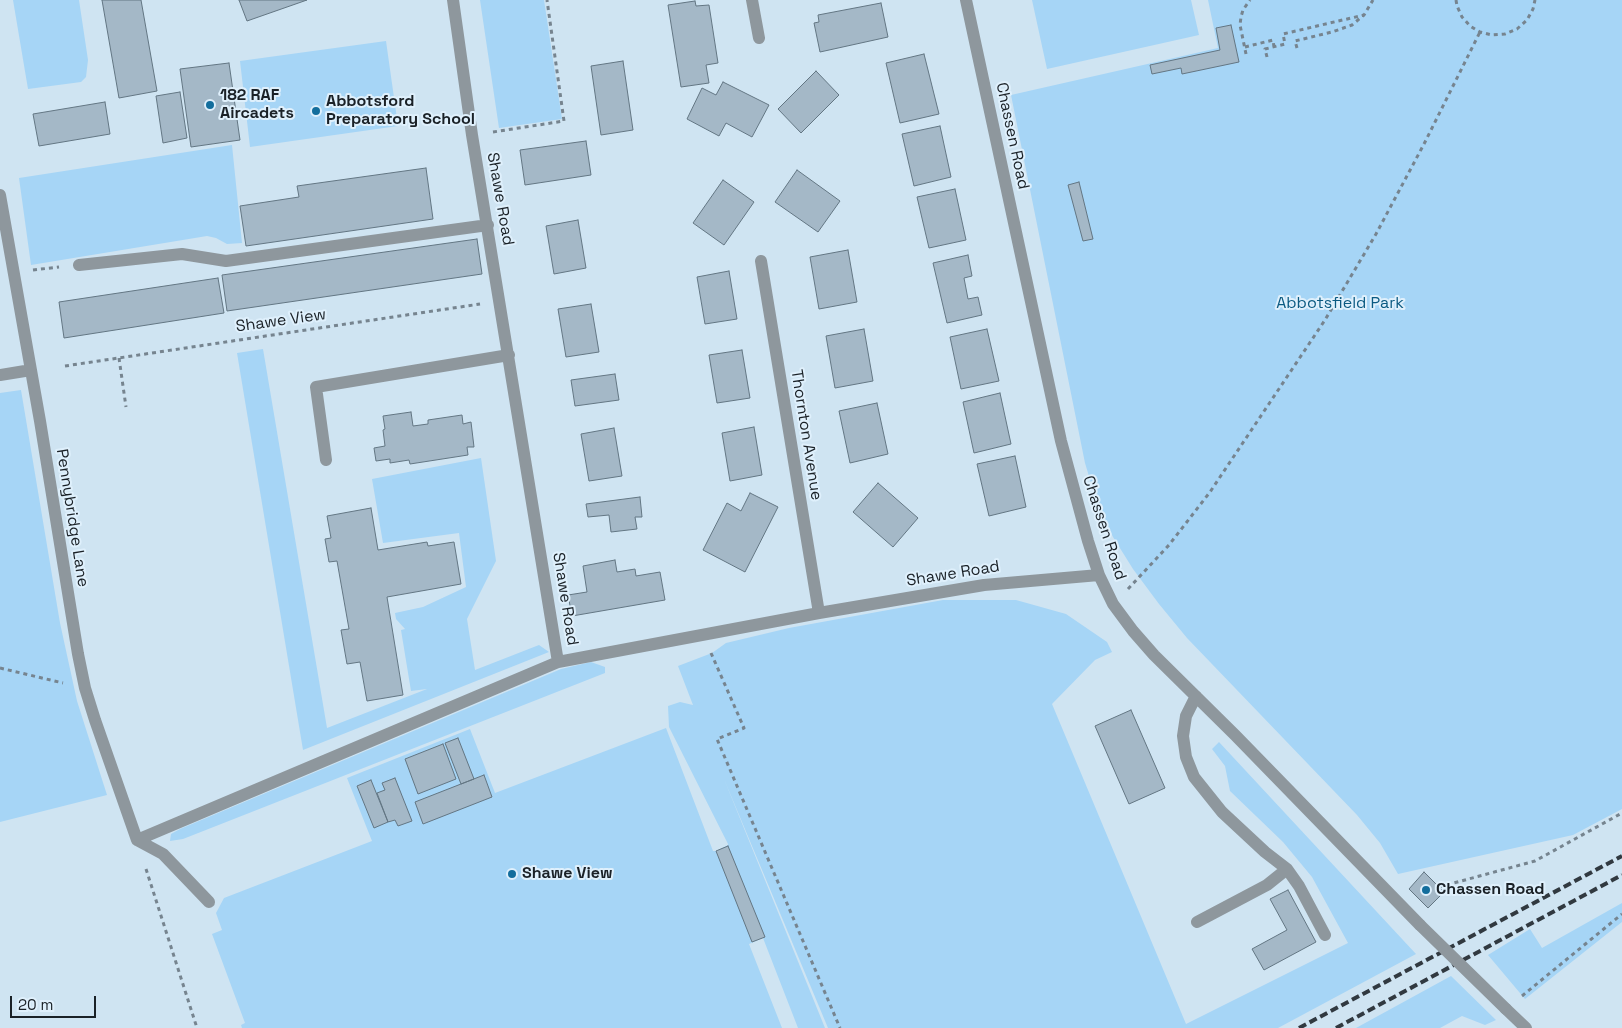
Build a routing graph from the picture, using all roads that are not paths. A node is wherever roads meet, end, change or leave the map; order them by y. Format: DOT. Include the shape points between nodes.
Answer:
graph roads {
  1 [pos="453,0"];
  2 [pos="752,0"];
  3 [pos="966,0"];
  4 [pos="760,38"];
  5 [pos="0,195"];
  6 [pos="488,225"];
  7 [pos="761,261"];
  8 [pos="80,265"];
  9 [pos="509,355"];
  10 [pos="30,370"];
  11 [pos="0,375"];
  12 [pos="326,460"];
  13 [pos="1098,574"];
  14 [pos="819,613"];
  15 [pos="558,662"];
  16 [pos="1196,696"];
  17 [pos="137,840"];
  18 [pos="1287,869"];
  19 [pos="209,902"];
  20 [pos="1197,922"];
  21 [pos="1325,935"];
  22 [pos="1526,1028"];
  1 -- 6 [label="street, Shawe Road"];
  2 -- 4 [label="street"];
  3 -- 13 [label="street, Chassen Road" via="1061,441"];
  5 -- 10 [label="street, Pennybridge Lane"];
  6 -- 8 [label="street" via="226,261 182,254"];
  6 -- 9 [label="street, Shawe Road"];
  7 -- 14 [label="street, Thornton Avenue"];
  9 -- 12 [label="street" via="316,386"];
  9 -- 15 [label="street, Shawe Road"];
  10 -- 11 [label="street"];
  10 -- 17 [label="street, Pennybridge Lane" via="85,688"];
  13 -- 14 [label="street, Shawe Road" via="984,585"];
  13 -- 16 [label="street, Chassen Road" via="1113,604 1133,631"];
  14 -- 15 [label="street, Shawe Road"];
  15 -- 17 [label="street"];
  16 -- 18 [label="street" via="1186,716 1183,736 1194,778 1222,812"];
  16 -- 22 [label="street, Chassen Road, bridge"];
  17 -- 19 [label="street" via="162,854"];
  18 -- 20 [label="street" via="1267,886"];
  18 -- 21 [label="street"];
}
